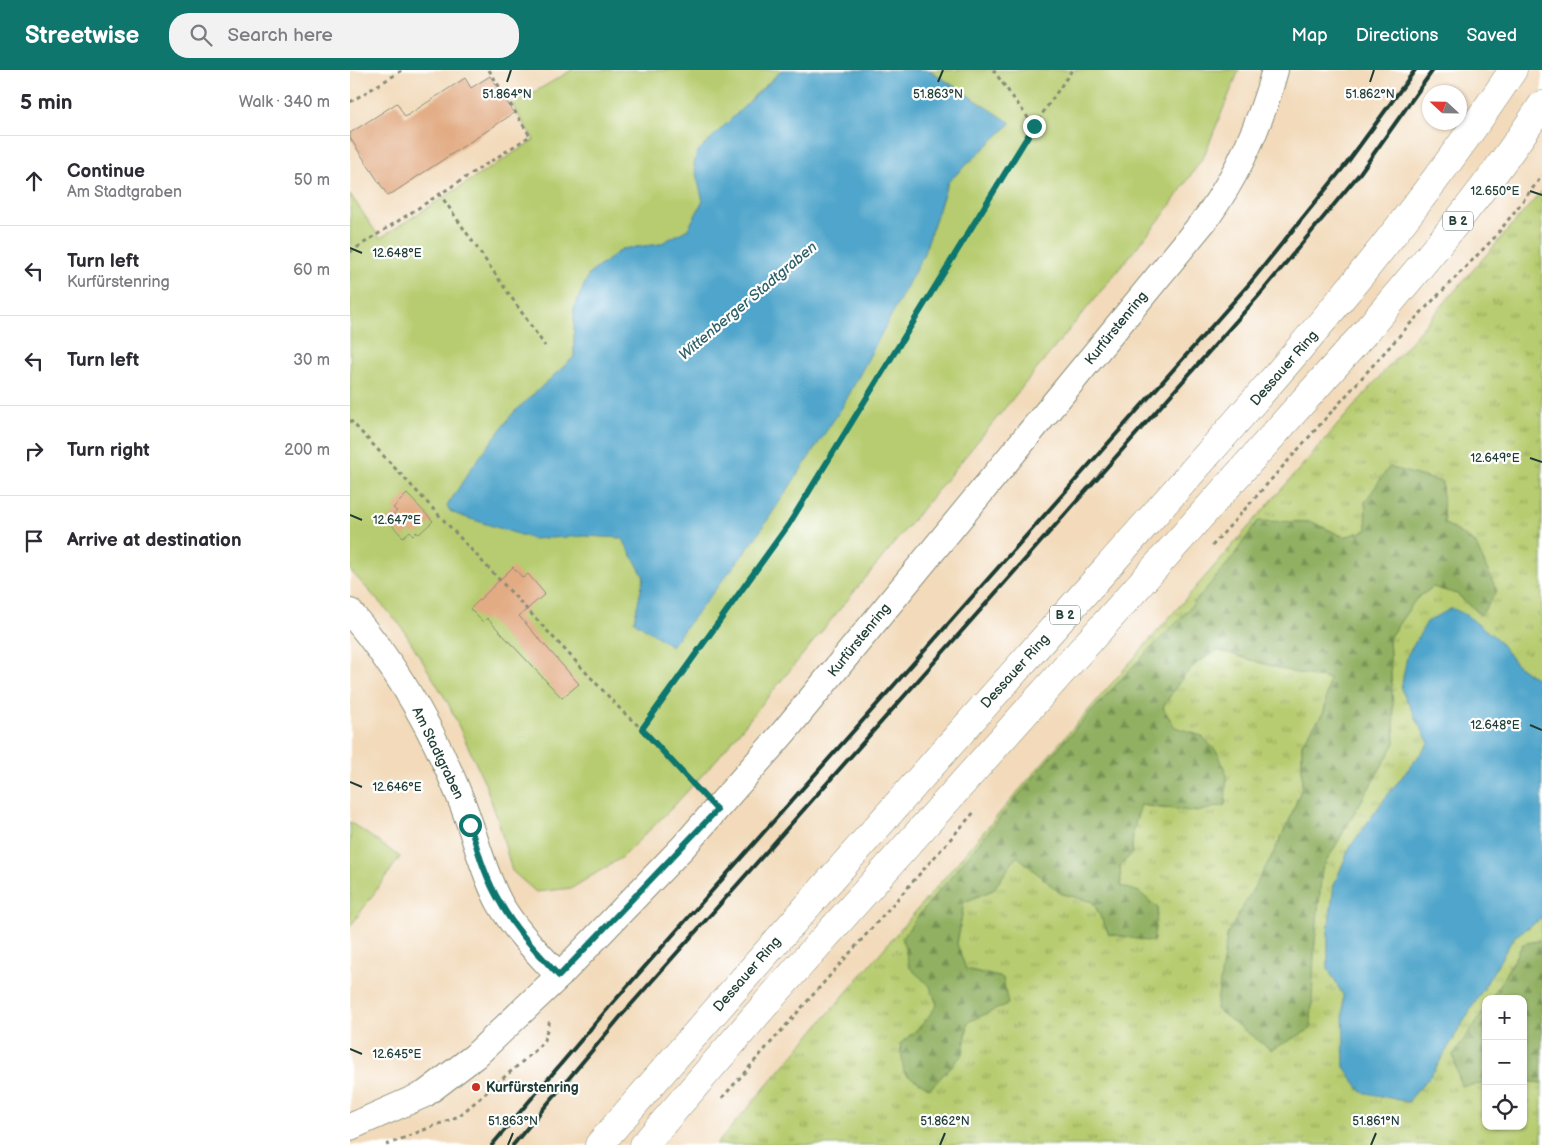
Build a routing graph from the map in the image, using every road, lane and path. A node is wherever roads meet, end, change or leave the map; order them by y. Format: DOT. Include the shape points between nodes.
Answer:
graph roads {
  1 [pos="403,70"];
  2 [pos="489,70"];
  3 [pos="993,70"];
  4 [pos="1072,70"];
  5 [pos="1274,70"];
  6 [pos="1513,70"];
  7 [pos="350,102"];
  8 [pos="1542,105"];
  9 [pos="1034,126"];
  10 [pos="1542,176"];
  11 [pos="439,193"];
  12 [pos="350,252"];
  13 [pos="545,346"];
  14 [pos="350,420"];
  15 [pos="1206,552"];
  16 [pos="350,612"];
  17 [pos="642,729"];
  18 [pos="982,803"];
  19 [pos="717,810"];
  20 [pos="559,976"];
  21 [pos="715,1105"];
  22 [pos="350,1127"];
  23 [pos="599,1145"];
  24 [pos="644,1145"];
  1 -- 7 [label="path"];
  2 -- 11 [label="path" via="530,136"];
  3 -- 9 [label="path"];
  4 -- 9 [label="path"];
  5 -- 19 [label="street, Kurfürstenring" via="1242,159 1208,216"];
  6 -- 23 [label="main road, Dessauer Ring / B 2" via="1407,219 1290,362 757,962"];
  8 -- 24 [label="main road, B 2" via="1520,140 1457,222 1367,330 777,991"];
  9 -- 17 [label="path" via="789,524"];
  10 -- 15 [label="path" via="1494,237 1408,326"];
  11 -- 12 [label="path"];
  11 -- 13 [label="path"];
  14 -- 17 [label="path"];
  16 -- 20 [label="street, Am Stadtgraben" via="398,678 433,738 460,796 500,903"];
  17 -- 19 [label="path"];
  18 -- 21 [label="path"];
  19 -- 20 [label="street, Kurfürstenring"];
  20 -- 22 [label="street, Kurfürstenring" via="482,1050 437,1086"];
}
